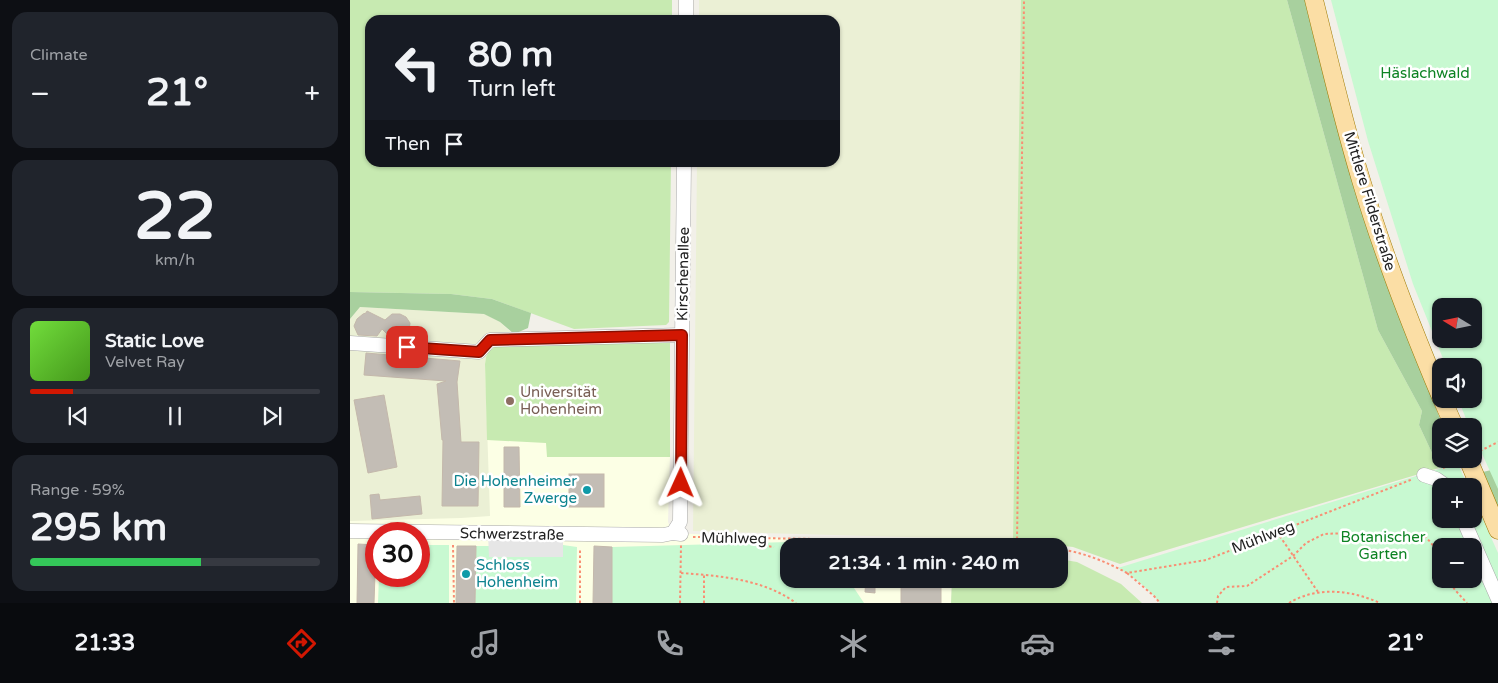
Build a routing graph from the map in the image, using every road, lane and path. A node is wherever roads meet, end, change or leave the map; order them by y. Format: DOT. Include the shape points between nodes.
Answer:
graph roads {
  1 [pos="686,0"];
  2 [pos="1024,0"];
  3 [pos="1314,0"];
  4 [pos="686,15"];
  5 [pos="684,167"];
  6 [pos="682,335"];
  7 [pos="350,343"];
  8 [pos="1432,373"];
  9 [pos="1498,442"];
  10 [pos="1482,450"];
  11 [pos="1442,468"];
  12 [pos="1466,468"];
  13 [pos="1424,475"];
  14 [pos="1432,478"];
  15 [pos="1467,528"];
  16 [pos="1498,530"];
  17 [pos="350,531"];
  18 [pos="453,532"];
  19 [pos="1277,532"];
  20 [pos="677,533"];
  21 [pos="580,535"];
  22 [pos="767,538"];
  23 [pos="780,538"];
  24 [pos="1017,538"];
  25 [pos="1432,544"];
  26 [pos="774,547"];
  27 [pos="1068,550"];
  28 [pos="1293,556"];
  29 [pos="681,573"];
  30 [pos="1127,573"];
  31 [pos="704,575"];
  32 [pos="1454,588"];
  33 [pos="1318,592"];
  34 [pos="1498,599"];
  35 [pos="454,603"];
  36 [pos="580,603"];
  37 [pos="680,603"];
  38 [pos="704,603"];
  39 [pos="796,603"];
  40 [pos="1160,603"];
  41 [pos="1217,603"];
  42 [pos="1289,603"];
  43 [pos="1380,603"];
  44 [pos="1467,603"];
  1 -- 4 [label="street"];
  2 -- 24 [label="path"];
  3 -- 8 [label="main road, Mittlere Filderstraße" via="1360,179 1397,287"];
  5 -- 6 [label="street, Kirschenallee"];
  6 -- 7 [label="street" via="490,340 479,352"];
  6 -- 20 [label="street, Kirschenallee" via="680,522"];
  9 -- 10 [label="path"];
  11 -- 13 [label="path, Mühlweg"];
  12 -- 16 [label="main road"];
  13 -- 14 [label="street"];
  13 -- 19 [label="path, Mühlweg"];
  15 -- 34 [label="street"];
  17 -- 18 [label="street, Schwerzstraße"];
  18 -- 21 [label="street, Schwerzstraße"];
  18 -- 35 [label="path"];
  19 -- 28 [label="path"];
  19 -- 30 [label="path, Mühlweg" via="1206,560"];
  20 -- 21 [label="street, Schwerzstraße"];
  20 -- 22 [label="path, Mühlweg" via="693,537"];
  20 -- 29 [label="path"];
  21 -- 36 [label="path"];
  22 -- 23 [label="path, Mühlweg"];
  22 -- 26 [label="path" via="767,546"];
  25 -- 28 [label="path" via="1426,537 1363,539 1347,533 1324,534 1306,543"];
  27 -- 30 [label="path"];
  28 -- 33 [label="path"];
  28 -- 41 [label="path" via="1247,586 1226,588 1218,596"];
  29 -- 31 [label="path"];
  29 -- 37 [label="path"];
  30 -- 40 [label="path"];
  31 -- 38 [label="path"];
  31 -- 39 [label="path" via="766,587"];
  32 -- 44 [label="path"];
  33 -- 42 [label="path"];
  33 -- 43 [label="path" via="1350,594"];
}
